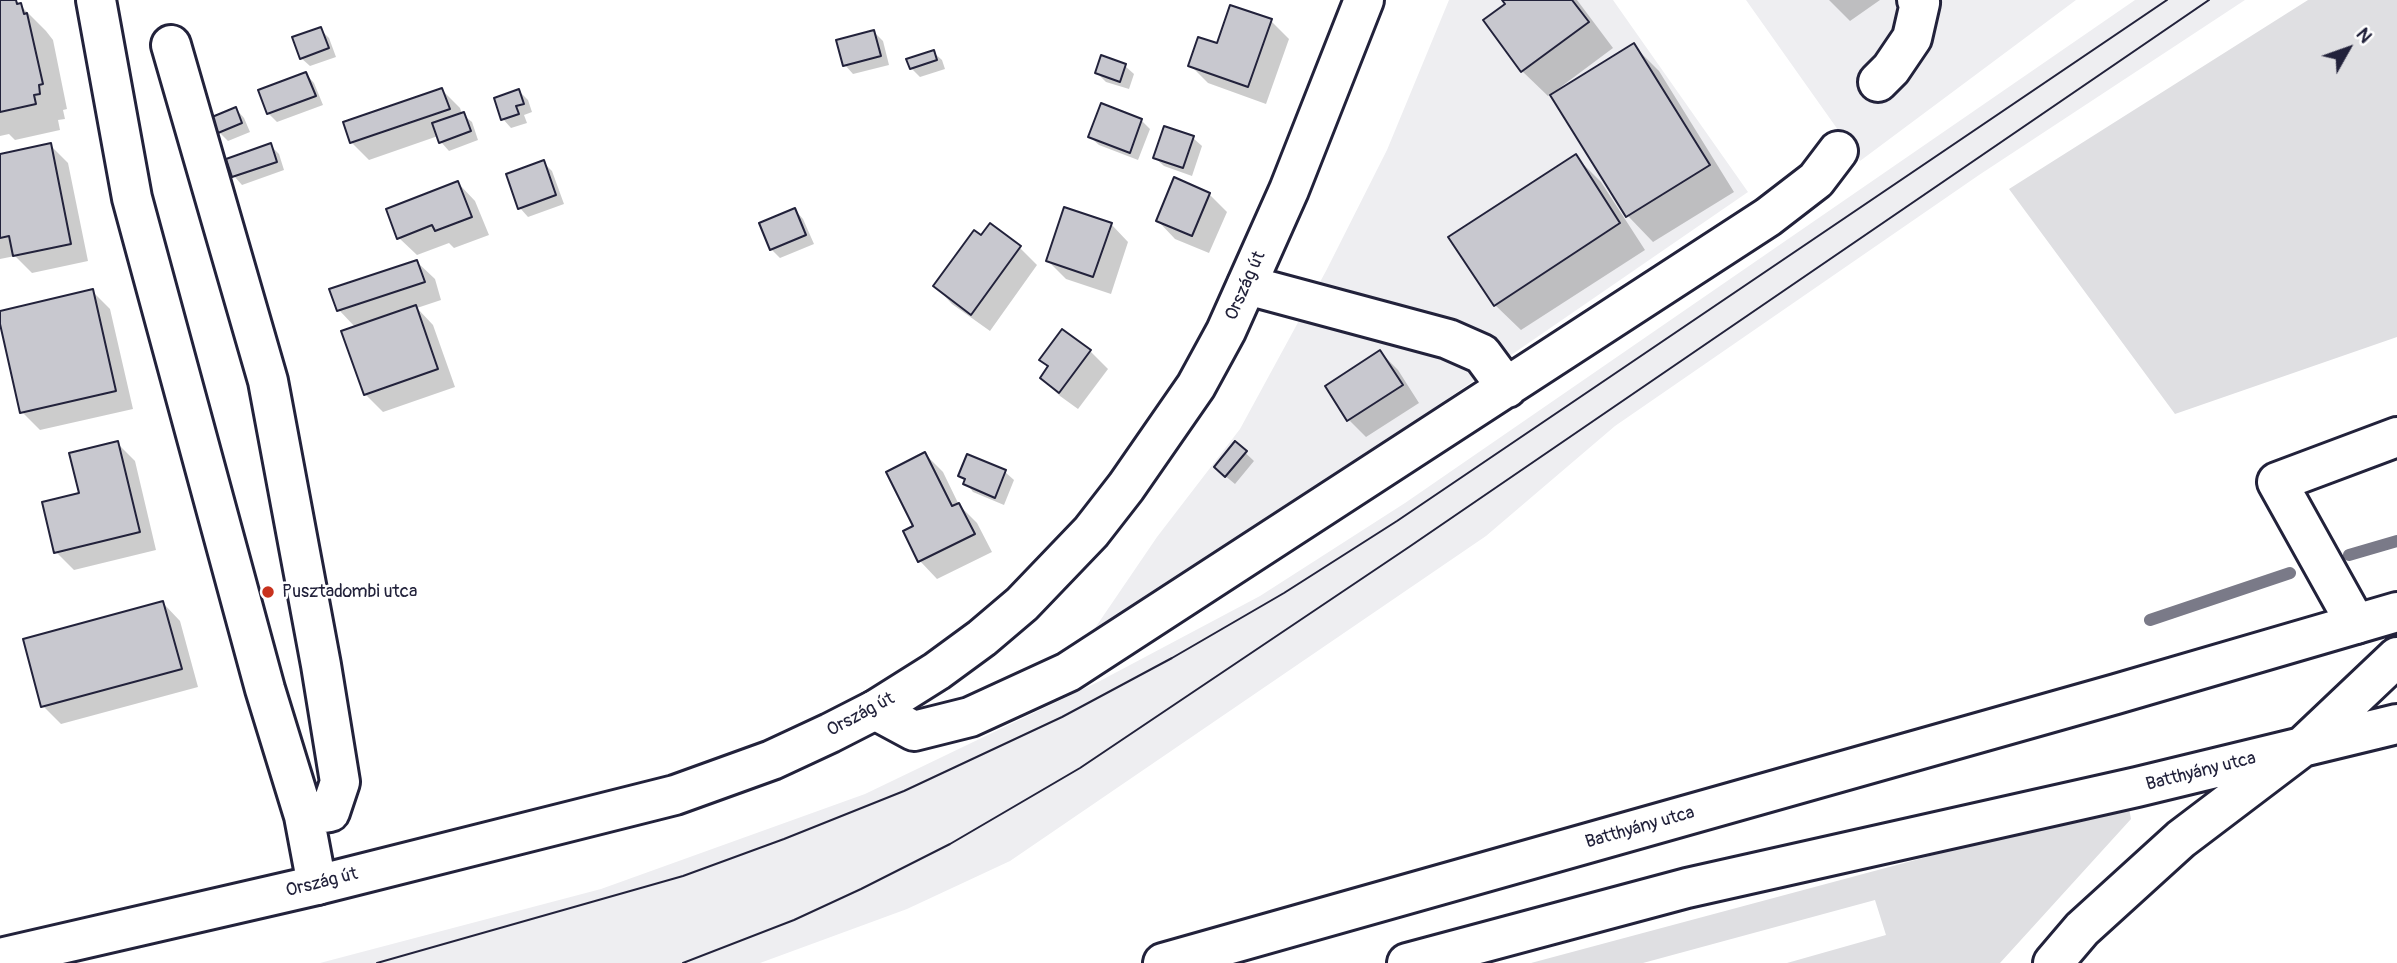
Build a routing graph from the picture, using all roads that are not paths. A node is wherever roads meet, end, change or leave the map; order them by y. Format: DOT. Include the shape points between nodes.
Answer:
graph roads {
  1 [pos="96,0"];
  2 [pos="1364,0"];
  3 [pos="1921,1"];
  4 [pos="171,44"];
  5 [pos="1878,82"];
  6 [pos="1838,151"];
  7 [pos="1247,285"];
  8 [pos="1507,388"];
  9 [pos="2397,437"];
  10 [pos="2397,612"];
  11 [pos="2356,624"];
  12 [pos="2397,657"];
  13 [pos="875,710"];
  14 [pos="2397,724"];
  15 [pos="2301,748"];
  16 [pos="304,816"];
  17 [pos="317,885"];
  18 [pos="0,958"];
  19 [pos="2055,962"];
  20 [pos="1163,963"];
  21 [pos="1407,963"];
  1 -- 16 [label="main road" via="132,198 265,689"];
  2 -- 7 [label="main road, Ország út"];
  3 -- 5 [label="main road" via="1912,38"];
  4 -- 16 [label="main road" via="268,382 321,665 340,782 330,811"];
  6 -- 8 [label="main road" via="1816,180 1768,217"];
  7 -- 8 [label="main road" via="1448,339 1482,354"];
  7 -- 13 [label="main road, Ország út" via="1196,386 1091,532 1022,604 982,638"];
  8 -- 13 [label="main road" via="1068,672 970,717 914,732"];
  9 -- 11 [label="main road" via="2277,482"];
  10 -- 11 [label="main road, Batthyány utca"];
  11 -- 20 [label="main road, Batthyány utca"];
  12 -- 15 [label="main road"];
  13 -- 17 [label="main road, Ország út" via="772,760 676,795"];
  14 -- 15 [label="main road, Batthyány utca"];
  15 -- 19 [label="main road" via="2181,839 2082,929"];
  15 -- 21 [label="main road, Batthyány utca" via="1686,888"];
  16 -- 17 [label="main road"];
  17 -- 18 [label="main road, Ország út"];
}
